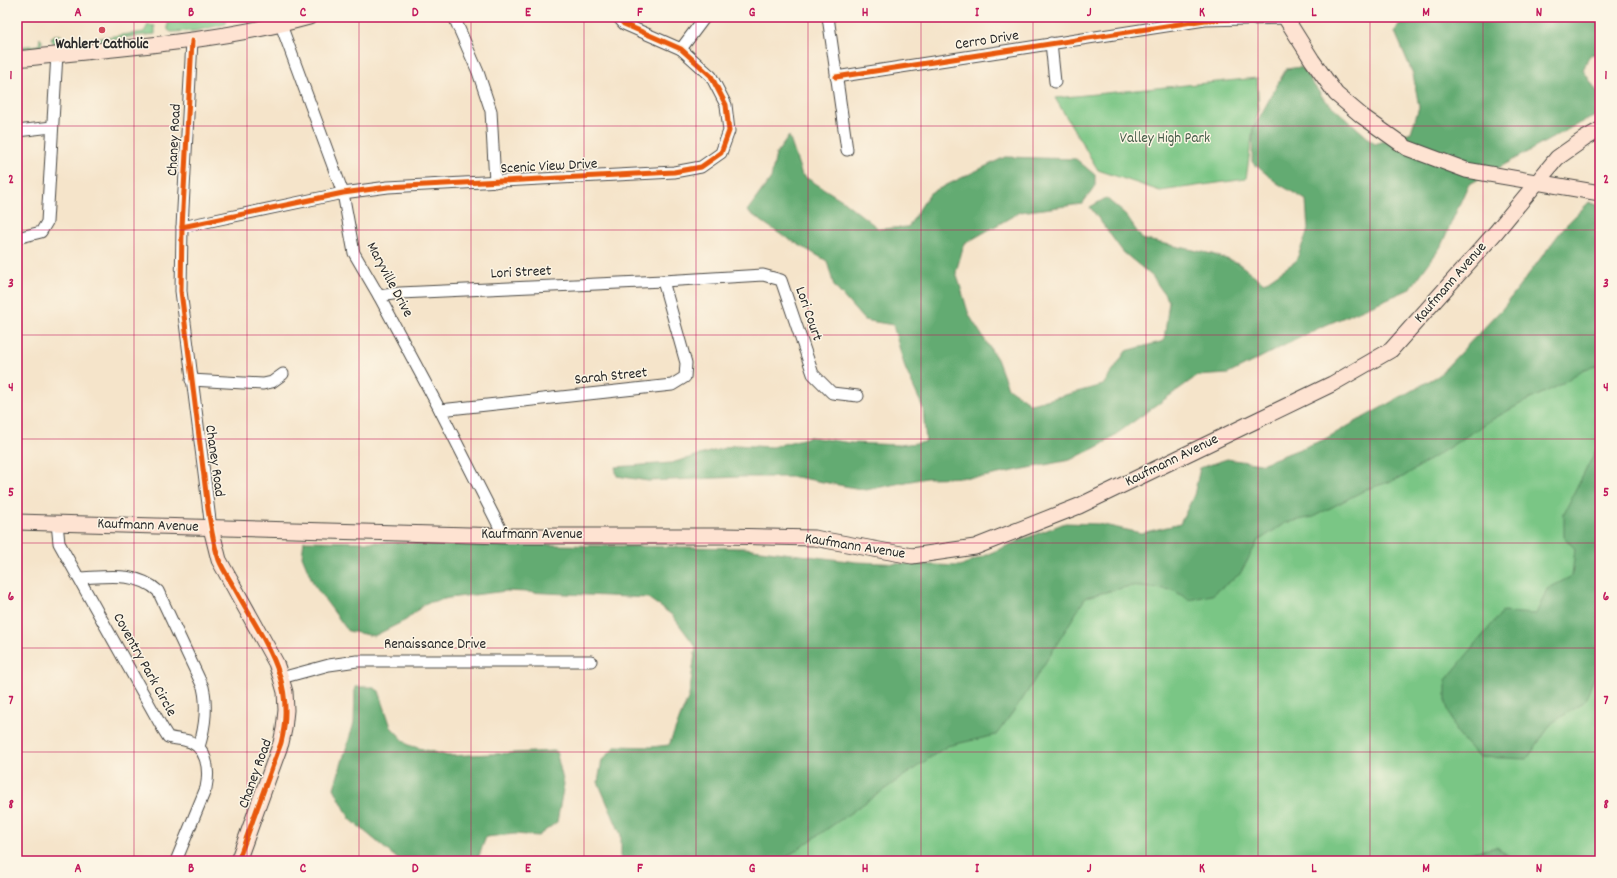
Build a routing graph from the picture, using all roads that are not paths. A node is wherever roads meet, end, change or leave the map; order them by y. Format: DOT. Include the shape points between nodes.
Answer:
graph roads {
  1 [pos="309,17"];
  2 [pos="454,17"];
  3 [pos="618,17"];
  4 [pos="706,17"];
  5 [pos="828,17"];
  6 [pos="1286,17"];
  7 [pos="281,25"];
  8 [pos="192,41"];
  9 [pos="1051,44"];
  10 [pos="681,49"];
  11 [pos="57,54"];
  12 [pos="17,59"];
  13 [pos="836,77"];
  14 [pos="1055,82"];
  15 [pos="52,127"];
  16 [pos="1600,130"];
  17 [pos="17,131"];
  18 [pos="847,150"];
  19 [pos="495,182"];
  20 [pos="1538,182"];
  21 [pos="343,193"];
  22 [pos="1600,193"];
  23 [pos="182,227"];
  24 [pos="17,238"];
  25 [pos="664,281"];
  26 [pos="379,296"];
  27 [pos="283,374"];
  28 [pos="191,380"];
  29 [pos="858,396"];
  30 [pos="440,410"];
  31 [pos="17,522"];
  32 [pos="56,523"];
  33 [pos="211,528"];
  34 [pos="504,536"];
  35 [pos="79,578"];
  36 [pos="591,661"];
  37 [pos="281,678"];
  38 [pos="199,747"];
  39 [pos="176,861"];
  40 [pos="238,861"];
  1 -- 7 [label="main road"];
  2 -- 19 [label="street" via="478,72 491,111"];
  3 -- 10 [label="street, Scenic View Drive" via="624,24"];
  4 -- 10 [label="street"];
  5 -- 13 [label="street"];
  6 -- 9 [label="street, Cerro Drive" via="1205,20"];
  6 -- 20 [label="main road" via="1336,94 1407,148 1466,170"];
  7 -- 8 [label="main road"];
  7 -- 21 [label="street, Maryville Drive"];
  8 -- 11 [label="main road"];
  8 -- 23 [label="street, Chaney Road"];
  9 -- 13 [label="street, Cerro Drive"];
  9 -- 14 [label="street"];
  10 -- 19 [label="street, Scenic View Drive" via="711,76 726,105 729,131 721,153 701,167 674,172"];
  11 -- 12 [label="main road"];
  11 -- 15 [label="street"];
  13 -- 18 [label="street"];
  15 -- 17 [label="street"];
  15 -- 24 [label="street" via="47,222 41,232"];
  16 -- 20 [label="main road, Kaufmann Avenue" via="1558,158"];
  19 -- 21 [label="street, Scenic View Drive" via="388,187"];
  20 -- 22 [label="main road"];
  20 -- 34 [label="main road, Kaufmann Avenue" via="1391,350 1332,384 1079,506 975,547 912,556 814,538"];
  21 -- 23 [label="street, Scenic View Drive"];
  21 -- 26 [label="street, Maryville Drive" via="354,253"];
  23 -- 28 [label="street, Chaney Road" via="181,291"];
  25 -- 26 [label="street, Lori Street"];
  25 -- 29 [label="street, Lori Court" via="763,275 781,280 813,374 832,393"];
  25 -- 30 [label="street, Sarah Street" via="686,363 685,377 672,385"];
  26 -- 30 [label="street, Maryville Drive"];
  27 -- 28 [label="street" via="272,382 263,384"];
  28 -- 33 [label="street, Chaney Road"];
  30 -- 34 [label="street, Maryville Drive"];
  31 -- 32 [label="main road, Kaufmann Avenue"];
  32 -- 33 [label="main road, Kaufmann Avenue"];
  32 -- 35 [label="street, Coventry Park Circle" via="59,542"];
  33 -- 34 [label="main road, Kaufmann Avenue"];
  33 -- 37 [label="main road, Chaney Road" via="219,560 276,663"];
  35 -- 38 [label="street, Coventry Park Circle" via="168,737 194,743"];
  35 -- 38 [label="street" via="134,578 150,583 158,591 204,687 205,723"];
  36 -- 37 [label="street, Renaissance Drive" via="357,661 329,665"];
  37 -- 40 [label="main road, Chaney Road" via="286,710 283,736"];
  38 -- 39 [label="street" via="206,760 206,788"];
}
